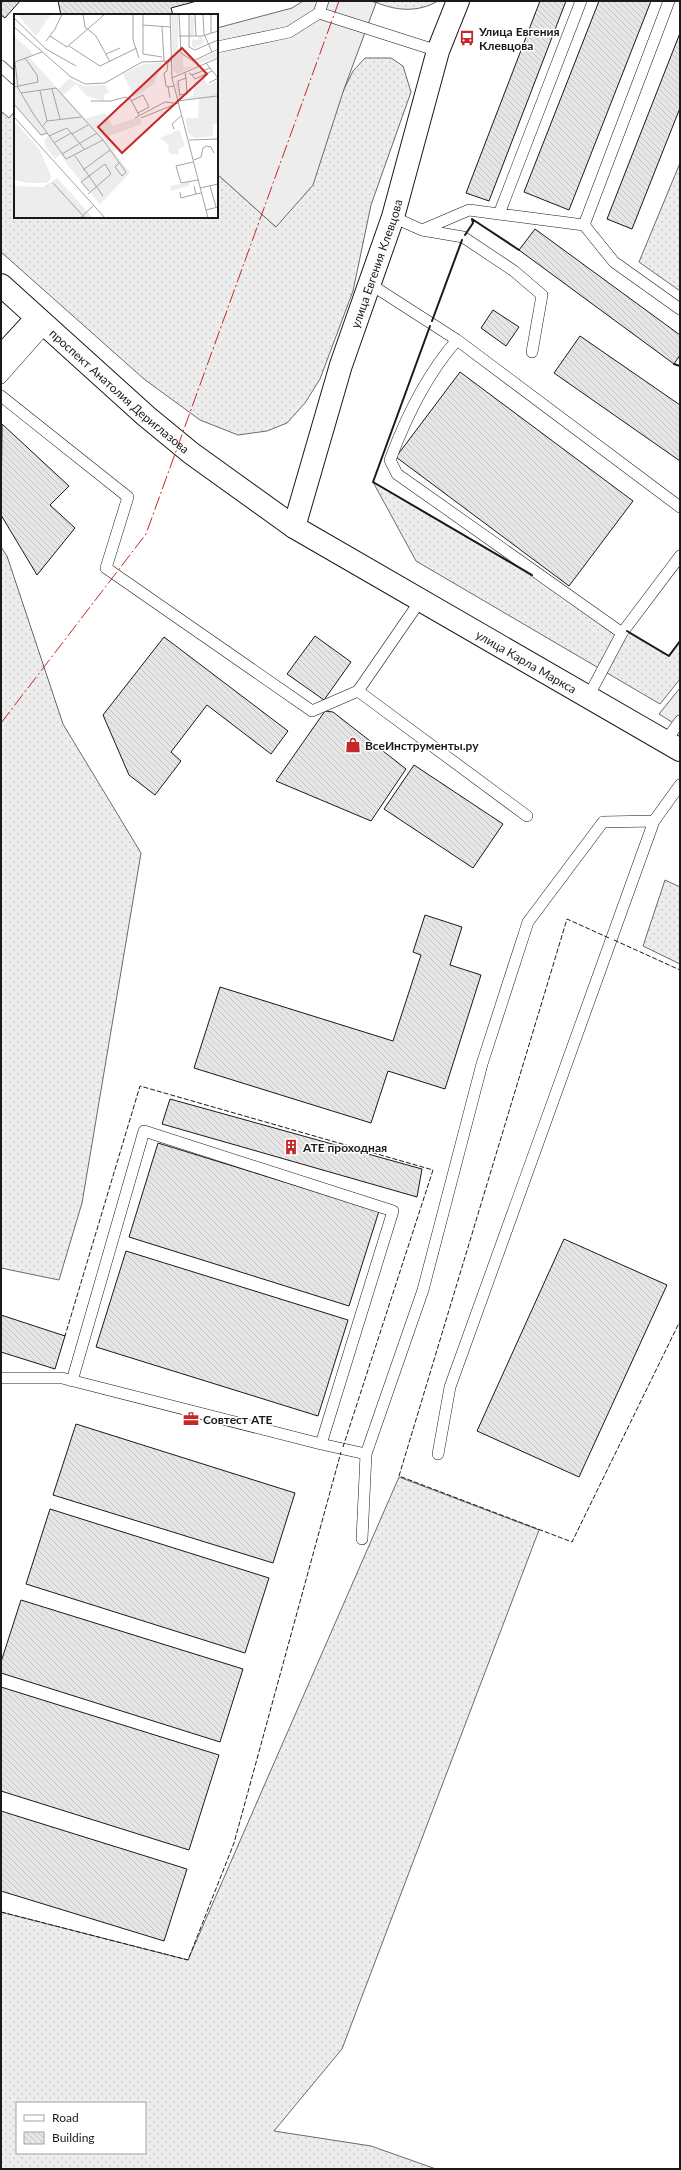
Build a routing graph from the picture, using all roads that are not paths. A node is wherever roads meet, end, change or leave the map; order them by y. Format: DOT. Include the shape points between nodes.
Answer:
graph roads {
  1 [pos="323,1"];
  2 [pos="458,1"];
  3 [pos="581,1"];
  4 [pos="669,1"];
  5 [pos="319,12"];
  6 [pos="218,48"];
  7 [pos="438,51"];
  8 [pos="1,66"];
  9 [pos="14,78"];
  10 [pos="499,214"];
  11 [pos="393,217"];
  12 [pos="584,225"];
  13 [pos="422,230"];
  14 [pos="370,284"];
  15 [pos="1,285"];
  16 [pos="680,309"];
  17 [pos="42,322"];
  18 [pos="457,340"];
  19 [pos="532,352"];
  20 [pos="1,357"];
  21 [pos="1,378"];
  22 [pos="1,396"];
  23 [pos="680,507"];
  24 [pos="294,527"];
  25 [pos="680,556"];
  26 [pos="420,601"];
  27 [pos="622,633"];
  28 [pos="358,691"];
  29 [pos="588,698"];
  30 [pos="680,721"];
  31 [pos="673,746"];
  32 [pos="680,785"];
  33 [pos="527,816"];
  34 [pos="654,822"];
  35 [pos="1,1378"];
  36 [pos="72,1381"];
  37 [pos="321,1444"];
  38 [pos="366,1454"];
  39 [pos="438,1454"];
  40 [pos="362,1539"];
  1 -- 5 [label="lane"];
  2 -- 7 [label="main road, улица Евгения Клевцова"];
  3 -- 10 [label="lane"];
  4 -- 12 [label="lane"];
  5 -- 6 [label="lane" via="289,32"];
  5 -- 7 [label="lane" via="406,43"];
  7 -- 11 [label="main road, улица Евгения Клевцова"];
  8 -- 9 [label="lane"];
  10 -- 12 [label="lane"];
  10 -- 13 [label="lane" via="468,210"];
  11 -- 13 [label="lane"];
  11 -- 14 [label="main road, улица Евгения Клевцова"];
  12 -- 16 [label="lane" via="614,262"];
  13 -- 19 [label="lane" via="463,237 514,271 542,295"];
  14 -- 18 [label="lane"];
  14 -- 24 [label="main road, улица Евгения Клевцова" via="341,364"];
  15 -- 17 [label="main road, проспект Анатолия Дериглазова"];
  17 -- 20 [label="main road"];
  17 -- 21 [label="lane"];
  17 -- 24 [label="main road, проспект Анатолия Дериглазова" via="191,453"];
  18 -- 23 [label="lane"];
  18 -- 27 [label="lane" via="440,360 404,422 390,460 397,474"];
  22 -- 28 [label="lane" via="128,497 106,568 312,711"];
  24 -- 26 [label="main road, улица Карла Маркса"];
  25 -- 27 [label="lane"];
  26 -- 28 [label="lane"];
  26 -- 29 [label="main road, улица Карла Маркса"];
  27 -- 29 [label="lane"];
  28 -- 33 [label="lane"];
  29 -- 31 [label="main road, улица Карла Маркса"];
  30 -- 31 [label="lane"];
  32 -- 34 [label="lane"];
  34 -- 38 [label="lane" via="603,822 528,922 482,1064 423,1290"];
  34 -- 39 [label="lane" via="450,1387"];
  35 -- 36 [label="lane" via="62,1378"];
  36 -- 37 [label="lane"];
  36 -- 37 [label="lane" via="144,1131 393,1211"];
  37 -- 38 [label="lane"];
  38 -- 40 [label="lane"];
}
